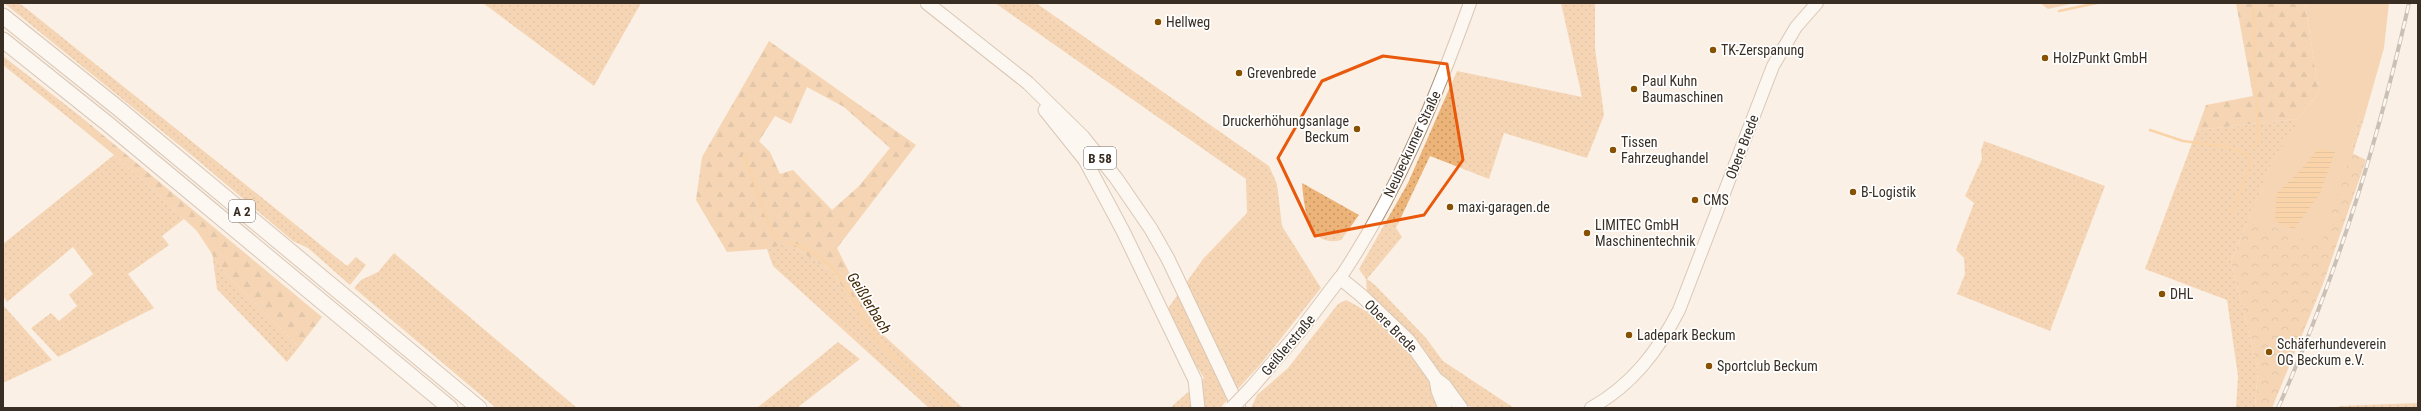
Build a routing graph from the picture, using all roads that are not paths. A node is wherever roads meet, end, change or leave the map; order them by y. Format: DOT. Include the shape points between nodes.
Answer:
graph roads {
  1 [pos="927,3"];
  2 [pos="1470,3"];
  3 [pos="1817,3"];
  4 [pos="3,16"];
  5 [pos="3,40"];
  6 [pos="1028,83"];
  7 [pos="1340,278"];
  8 [pos="1436,379"];
  9 [pos="450,408"];
  10 [pos="479,408"];
  11 [pos="1198,408"];
  12 [pos="1232,408"];
  13 [pos="1239,408"];
  14 [pos="1445,408"];
  15 [pos="1461,408"];
  16 [pos="1591,408"];
  1 -- 6 [label="main road, B 58"];
  2 -- 7 [label="street, Neubeckumer Straße" via="1416,142 1392,191"];
  3 -- 16 [label="street, Obere Brede" via="1796,27 1773,66 1679,310 1664,340 1622,387"];
  4 -- 10 [label="highway, A 2" via="124,113"];
  5 -- 9 [label="highway, A 2"];
  6 -- 11 [label="main road" via="1084,160 1123,231 1195,380"];
  6 -- 13 [label="main road, B 58" via="1083,137 1116,178 1151,229"];
  7 -- 8 [label="main road, Obere Brede" via="1409,341"];
  7 -- 12 [label="main road, Geißlerstraße, bridge" via="1299,332"];
  8 -- 14 [label="main road, Obere Brede"];
  8 -- 15 [label="main road, Obere Brede" via="1445,386"];
}
